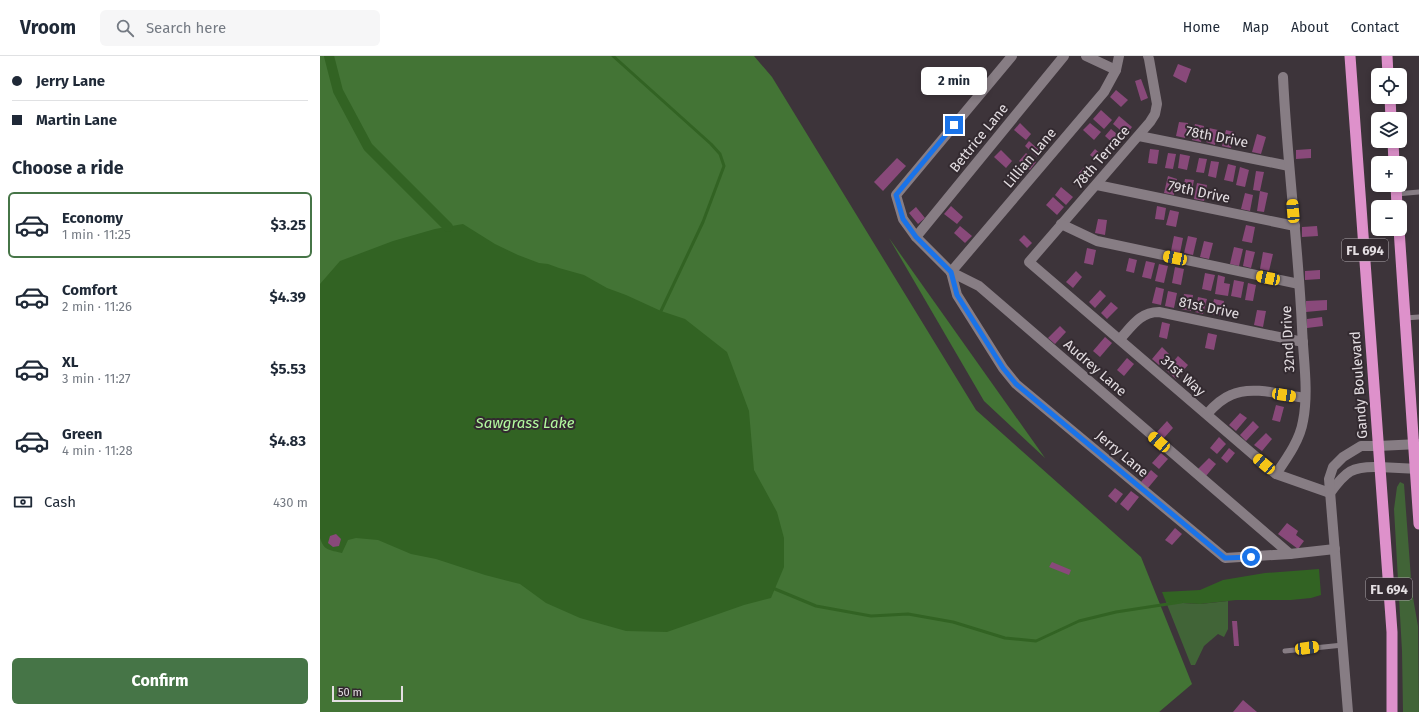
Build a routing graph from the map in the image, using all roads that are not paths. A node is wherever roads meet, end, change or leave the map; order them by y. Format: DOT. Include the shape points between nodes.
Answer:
graph roads {
  1 [pos="1012,56"];
  2 [pos="1064,56"];
  3 [pos="1086,56"];
  4 [pos="1119,56"];
  5 [pos="1148,56"];
  6 [pos="1350,56"];
  7 [pos="1116,70"];
  8 [pos="1283,77"];
  9 [pos="1139,136"];
  10 [pos="1289,166"];
  11 [pos="1097,185"];
  12 [pos="1407,191"];
  13 [pos="1419,192"];
  14 [pos="1061,224"];
  15 [pos="1295,226"];
  16 [pos="1399,236"];
  17 [pos="916,237"];
  18 [pos="1029,262"];
  19 [pos="951,272"];
  20 [pos="1299,284"];
  21 [pos="1419,317"];
  22 [pos="1405,318"];
  23 [pos="1120,339"];
  24 [pos="1303,342"];
  25 [pos="1305,398"];
  26 [pos="1207,414"];
  27 [pos="1417,444"];
  28 [pos="1378,446"];
  29 [pos="1379,467"];
  30 [pos="1417,469"];
  31 [pos="1276,474"];
  32 [pos="1330,493"];
  33 [pos="1419,524"];
  34 [pos="1335,549"];
  35 [pos="1290,554"];
  36 [pos="1343,645"];
  37 [pos="1285,651"];
  38 [pos="1348,712"];
  39 [pos="1392,712"];
  1 -- 17 [label="street, Audrey Lane" via="896,195 903,219"];
  2 -- 17 [label="street, Bettrice Lane"];
  3 -- 7 [label="street"];
  4 -- 7 [label="street, Lillian Lane"];
  5 -- 9 [label="street, 78th Terrace" via="1157,104 1155,114"];
  6 -- 28 [label="highway, Gandy Boulevard / FL 694"];
  7 -- 19 [label="street, Lillian Lane" via="1104,92"];
  8 -- 10 [label="street, 32nd Drive"];
  9 -- 10 [label="street, 78th Drive"];
  9 -- 11 [label="street, 78th Terrace"];
  10 -- 15 [label="street, 32nd Drive"];
  11 -- 14 [label="street, 78th Terrace"];
  11 -- 15 [label="street, 79th Drive"];
  12 -- 13 [label="lane"];
  14 -- 18 [label="street, 78th Terrace"];
  14 -- 20 [label="street" via="1097,241"];
  15 -- 20 [label="street, 32nd Drive"];
  16 -- 22 [label="highway, FL 694"];
  17 -- 19 [label="street, Audrey Lane"];
  18 -- 23 [label="street, 31st Way"];
  19 -- 35 [label="street, Audrey Lane" via="979,286"];
  19 -- 35 [label="street, Jerry Lane" via="957,295 1003,368 1016,384 1035,400 1225,558"];
  20 -- 24 [label="street, 32nd Drive"];
  21 -- 22 [label="lane"];
  22 -- 27 [label="highway, FL 694"];
  23 -- 24 [label="street, 81st Drive" via="1140,317 1150,312 1159,312"];
  23 -- 26 [label="street, 31st Way"];
  24 -- 25 [label="street, 32nd Drive"];
  25 -- 26 [label="street" via="1246,390 1231,394"];
  25 -- 31 [label="street, 32nd Drive" via="1303,422 1294,447"];
  26 -- 31 [label="street, 31st Way"];
  27 -- 28 [label="street"];
  27 -- 30 [label="highway, FL 694"];
  28 -- 29 [label="highway, Gandy Boulevard / FL 694"];
  28 -- 32 [label="street" via="1361,446 1343,457 1333,467 1329,480"];
  29 -- 30 [label="street"];
  29 -- 32 [label="street" via="1366,466 1350,470 1340,478"];
  29 -- 39 [label="highway, Gandy Boulevard / FL 694" via="1392,632"];
  30 -- 33 [label="highway, FL 694"];
  31 -- 32 [label="street, 31st Way"];
  32 -- 34 [label="street"];
  34 -- 35 [label="street, Jerry Lane"];
  34 -- 36 [label="street"];
  36 -- 37 [label="lane"];
  36 -- 38 [label="street"];
}
